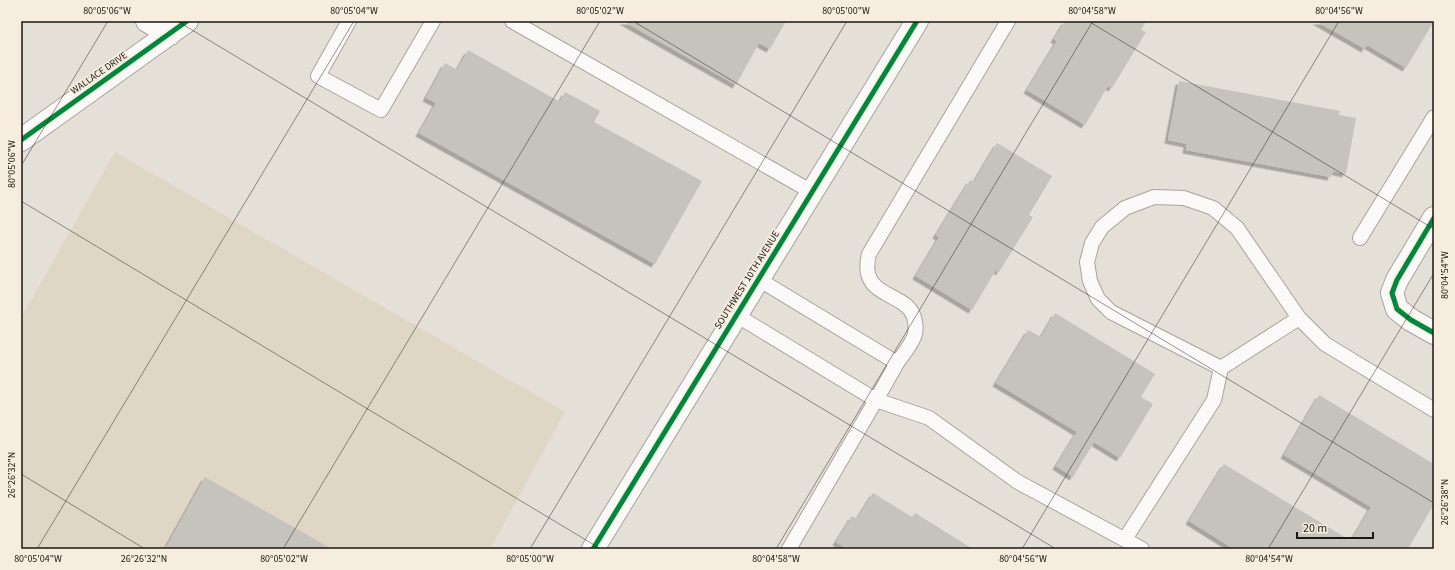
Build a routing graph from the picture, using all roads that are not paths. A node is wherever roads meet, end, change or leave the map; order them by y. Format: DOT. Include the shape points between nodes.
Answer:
graph roads {
  1 [pos="147,21"];
  2 [pos="187,21"];
  3 [pos="349,21"];
  4 [pos="432,21"];
  5 [pos="512,21"];
  6 [pos="916,21"];
  7 [pos="1008,21"];
  8 [pos="170,34"];
  9 [pos="1434,116"];
  10 [pos="21,140"];
  11 [pos="812,192"];
  12 [pos="1434,218"];
  13 [pos="1360,238"];
  14 [pos="758,279"];
  15 [pos="736,315"];
  16 [pos="1299,318"];
  17 [pos="1434,333"];
  18 [pos="898,363"];
  19 [pos="1221,368"];
  20 [pos="876,400"];
  21 [pos="1434,410"];
  22 [pos="1125,539"];
  23 [pos="593,549"];
  24 [pos="789,549"];
  25 [pos="1142,549"];
  1 -- 8 [label="street"];
  2 -- 8 [label="street, WALLACE DRIVE"];
  3 -- 4 [label="lane" via="318,76 381,110"];
  5 -- 11 [label="lane"];
  6 -- 11 [label="street, SOUTHWEST 10TH AVENUE"];
  7 -- 18 [label="lane" via="868,254 867,267 870,280 875,287 905,304 915,319 915,336"];
  8 -- 10 [label="street, WALLACE DRIVE"];
  9 -- 13 [label="lane"];
  11 -- 14 [label="street, SOUTHWEST 10TH AVENUE"];
  12 -- 17 [label="street" via="1392,293 1397,309"];
  14 -- 15 [label="street, SOUTHWEST 10TH AVENUE"];
  14 -- 18 [label="lane"];
  15 -- 20 [label="lane"];
  15 -- 23 [label="street, SOUTHWEST 10TH AVENUE"];
  16 -- 19 [label="lane"];
  16 -- 19 [label="lane" via="1237,228 1213,208 1184,198 1154,197 1125,208 1102,227 1092,243 1088,268 1090,281 1098,298 1111,312"];
  16 -- 21 [label="lane" via="1325,344"];
  18 -- 20 [label="lane"];
  19 -- 22 [label="lane" via="1214,400"];
  20 -- 22 [label="lane" via="929,418 1018,482"];
  20 -- 24 [label="lane"];
  22 -- 25 [label="lane"];
}
